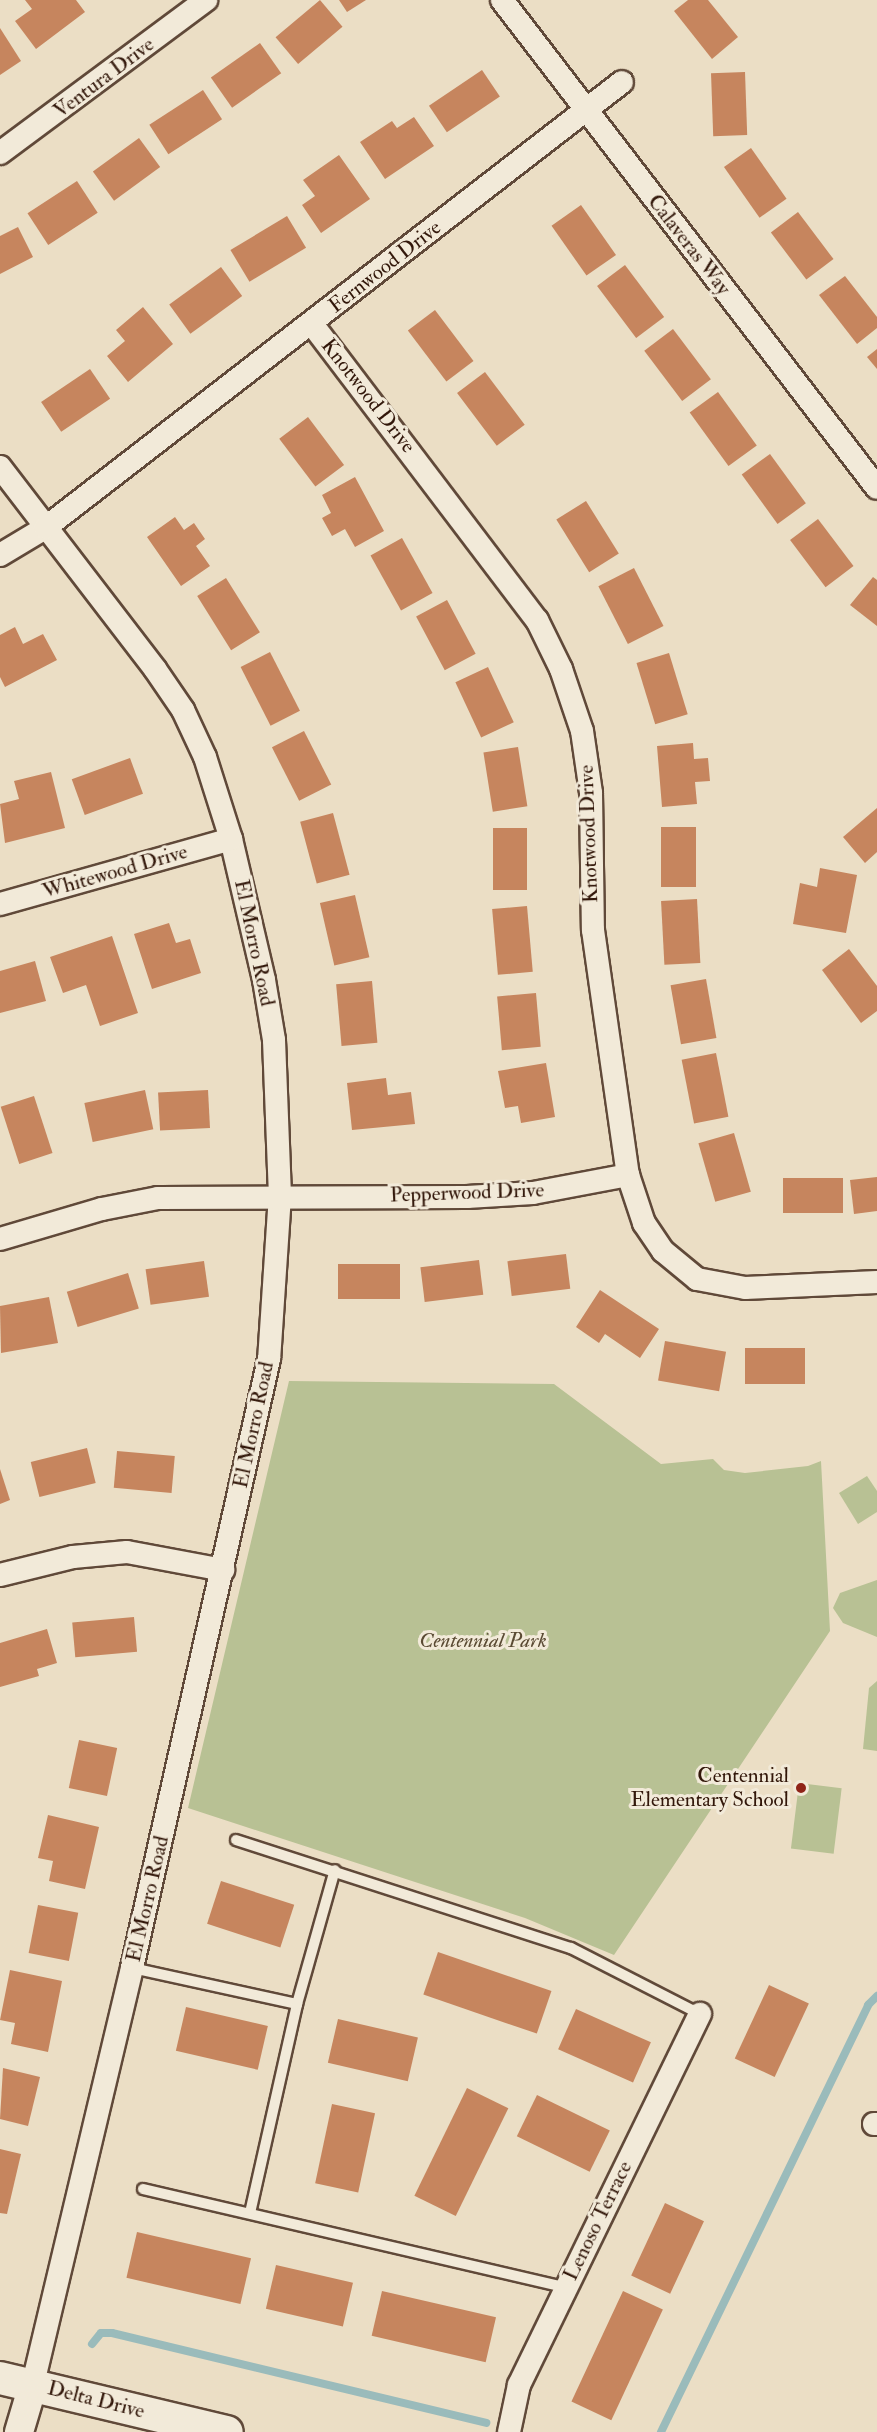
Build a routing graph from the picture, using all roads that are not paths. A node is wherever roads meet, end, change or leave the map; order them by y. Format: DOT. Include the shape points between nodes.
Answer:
graph roads {
  1 [pos="206,0"];
  2 [pos="502,0"];
  3 [pos="622,82"];
  4 [pos="586,111"];
  5 [pos="0,153"];
  6 [pos="312,324"];
  7 [pos="0,467"];
  8 [pos="877,489"];
  9 [pos="45,528"];
  10 [pos="0,555"];
  11 [pos="231,839"];
  12 [pos="0,904"];
  13 [pos="628,1175"];
  14 [pos="280,1195"];
  15 [pos="0,1239"];
  16 [pos="877,1282"];
  17 [pos="223,1570"];
  18 [pos="0,1575"];
  19 [pos="236,1840"];
  20 [pos="335,1870"];
  21 [pos="132,1968"];
  22 [pos="297,2004"];
  23 [pos="699,2014"];
  24 [pos="142,2189"];
  25 [pos="250,2213"];
  26 [pos="565,2287"];
  27 [pos="0,2378"];
  28 [pos="33,2385"];
  29 [pos="19,2432"];
  30 [pos="227,2432"];
  31 [pos="509,2432"];
  1 -- 5 [label="street, Ventura Drive"];
  2 -- 4 [label="street, Calaveras Way"];
  3 -- 4 [label="street, Fernwood Drive"];
  4 -- 6 [label="street, Fernwood Drive"];
  4 -- 8 [label="street, Calaveras Way"];
  6 -- 9 [label="street, Fernwood Drive"];
  6 -- 13 [label="street, Knotwood Drive" via="532,612 561,669 582,731 591,793 592,930"];
  7 -- 9 [label="street, El Morro Road"];
  9 -- 10 [label="street, Fernwood Drive"];
  9 -- 11 [label="street, El Morro Road" via="183,710 205,757"];
  11 -- 12 [label="street, Whitewood Drive"];
  11 -- 14 [label="street, El Morro Road" via="274,1040"];
  13 -- 14 [label="street, Pepperwood Drive" via="522,1194"];
  13 -- 16 [label="street" via="644,1223 656,1242 697,1279 745,1288"];
  14 -- 15 [label="street, Pepperwood Drive" via="158,1198 102,1209"];
  14 -- 17 [label="street, El Morro Road" via="269,1359"];
  17 -- 18 [label="street" via="127,1552 74,1557"];
  17 -- 21 [label="street, El Morro Road"];
  19 -- 20 [label="lane"];
  20 -- 22 [label="lane"];
  20 -- 23 [label="lane" via="571,1948"];
  21 -- 22 [label="lane"];
  21 -- 28 [label="street, El Morro Road"];
  22 -- 25 [label="lane"];
  23 -- 26 [label="street, Lenoso Terrace"];
  24 -- 25 [label="lane"];
  25 -- 26 [label="lane"];
  26 -- 31 [label="street, Lenoso Terrace" via="519,2385"];
  27 -- 28 [label="main road, Delta Drive"];
  28 -- 29 [label="street, El Morro Road"];
  28 -- 30 [label="main road, Delta Drive"];
}
